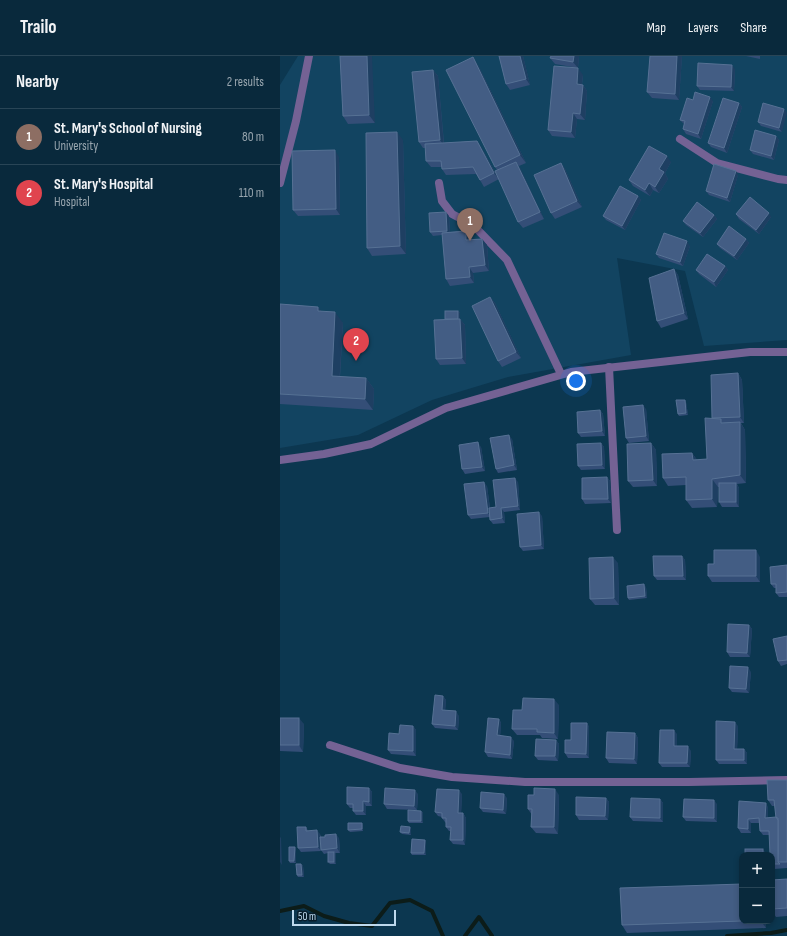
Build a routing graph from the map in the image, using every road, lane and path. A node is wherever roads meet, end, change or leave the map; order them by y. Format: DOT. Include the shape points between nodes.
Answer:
graph roads {
  1 [pos="309,56"];
  2 [pos="680,139"];
  3 [pos="787,180"];
  4 [pos="280,183"];
  5 [pos="439,183"];
  6 [pos="787,352"];
  7 [pos="609,367"];
  8 [pos="561,374"];
  9 [pos="280,460"];
  10 [pos="617,530"];
  11 [pos="330,745"];
  12 [pos="787,780"];
  1 -- 4 [label="street" via="296,122"];
  2 -- 3 [label="street" via="717,163"];
  5 -- 8 [label="street" via="442,201 452,214 473,224 507,260"];
  6 -- 7 [label="street" via="750,352"];
  7 -- 8 [label="street"];
  7 -- 10 [label="street"];
  8 -- 9 [label="street" via="446,408 371,444"];
  11 -- 12 [label="street" via="400,768 452,777 525,782"];
}
